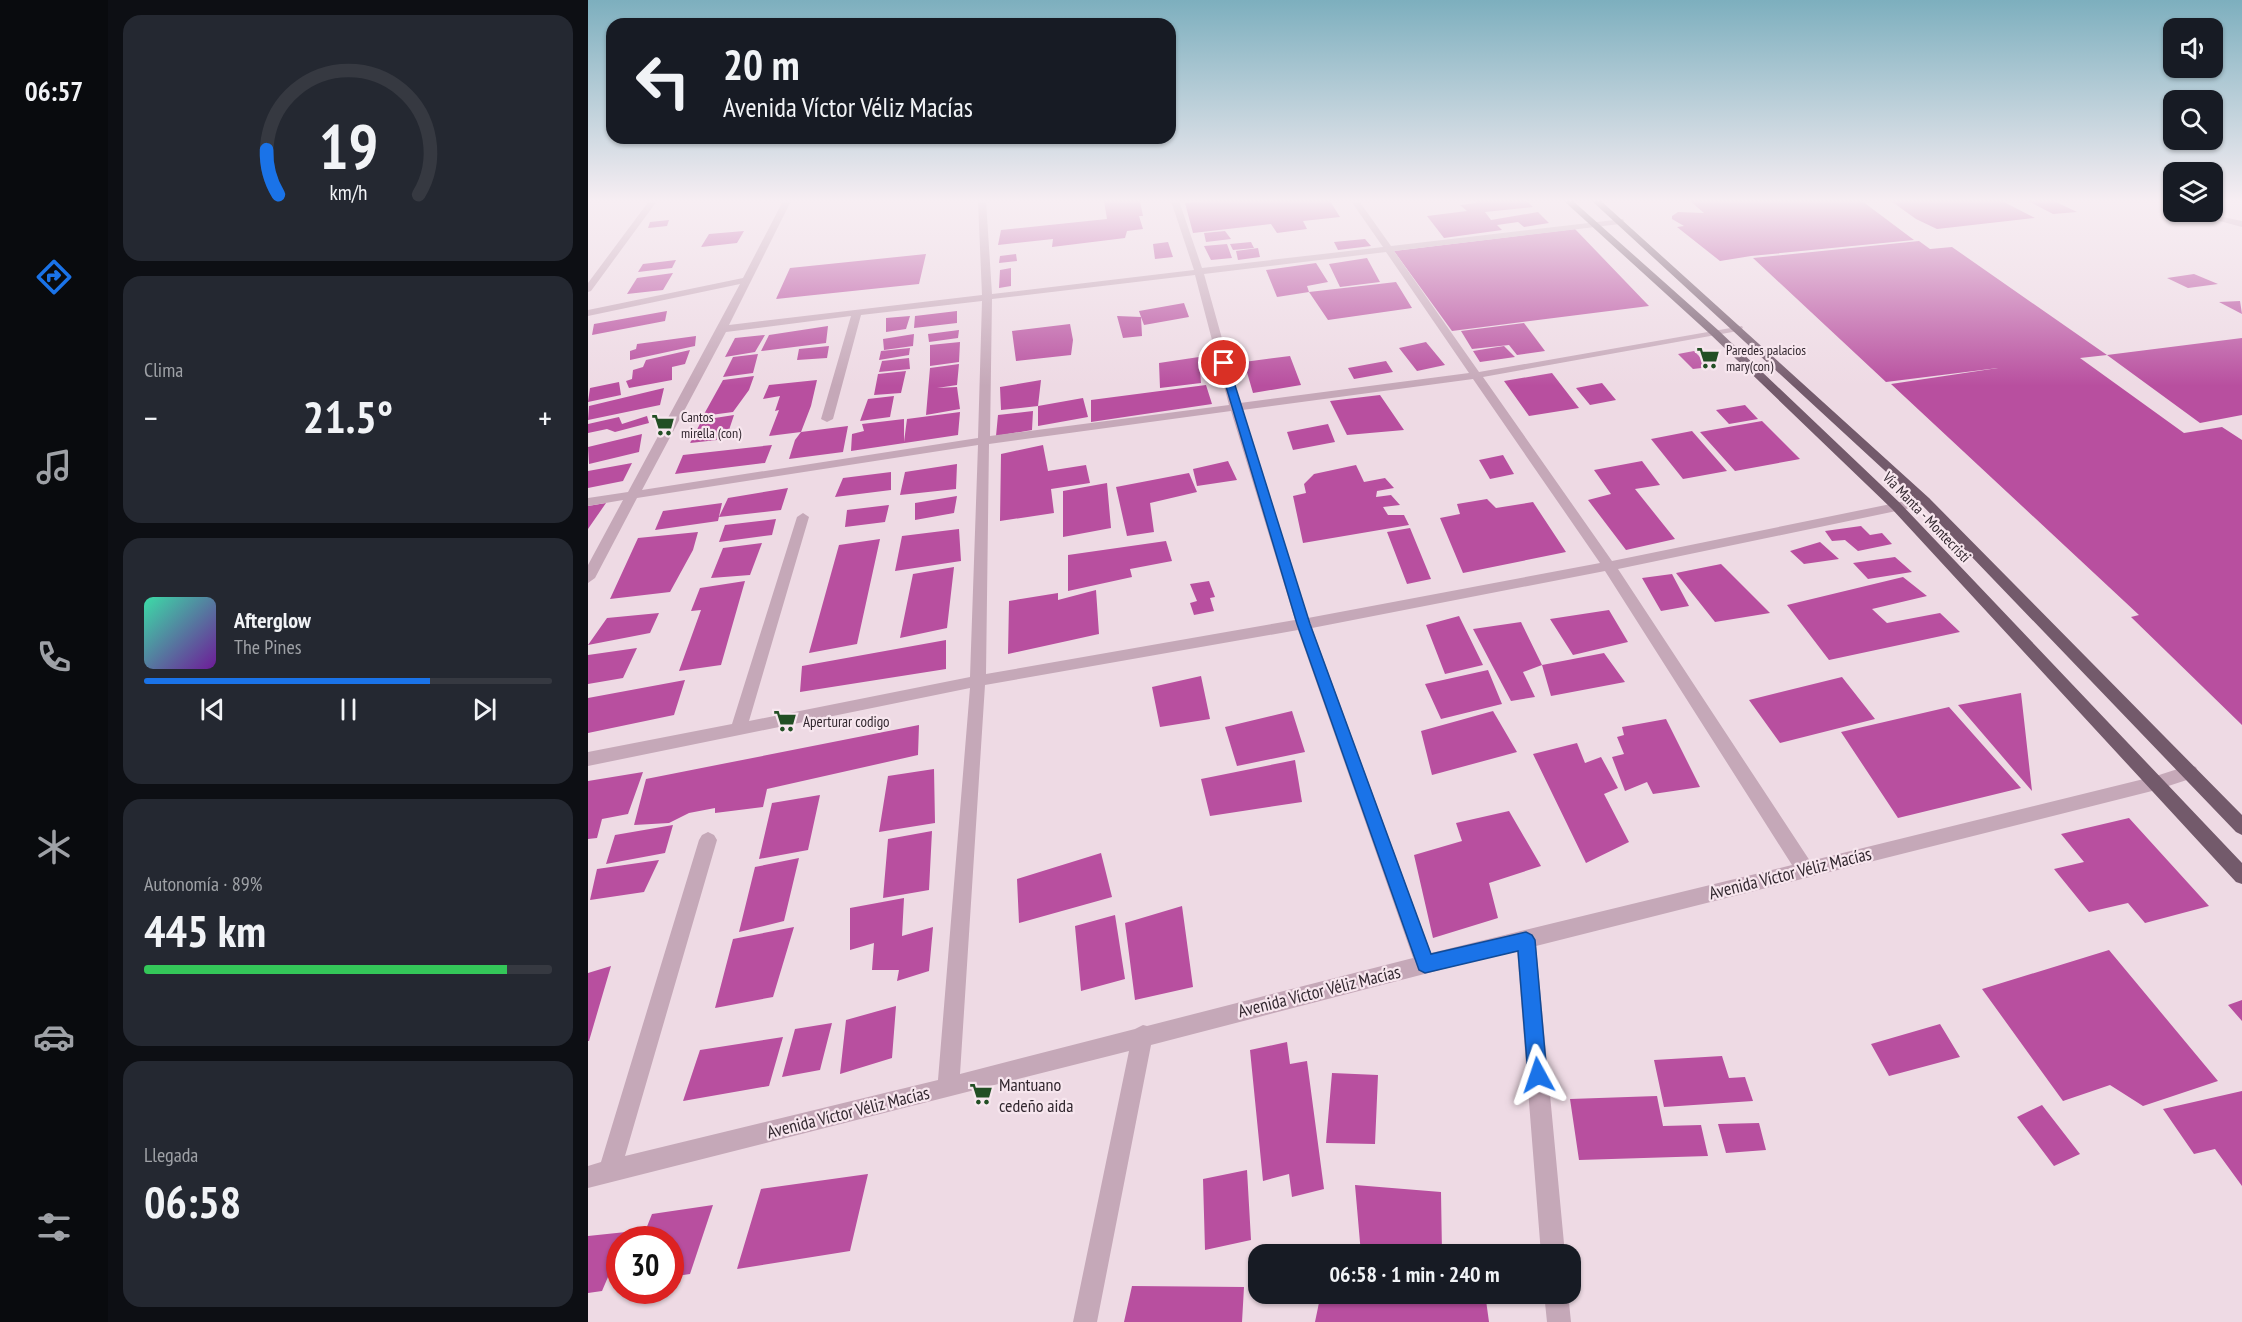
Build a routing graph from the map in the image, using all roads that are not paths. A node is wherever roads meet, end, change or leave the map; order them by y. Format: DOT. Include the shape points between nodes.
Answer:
graph roads {
  1 [pos="607,263"];
  2 [pos="756,263"];
  3 [pos="985,263"];
  4 [pos="1196,263"];
  5 [pos="1272,263"];
  6 [pos="1398,263"];
  7 [pos="1637,263"];
  8 [pos="1666,263"];
  9 [pos="1199,272"];
  10 [pos="747,280"];
  11 [pos="588,289"];
  12 [pos="987,298"];
  13 [pos="588,313"];
  14 [pos="857,313"];
  15 [pos="1738,328"];
  16 [pos="722,329"];
  17 [pos="1714,332"];
  18 [pos="1478,375"];
  19 [pos="1236,409"];
  20 [pos="826,419"];
  21 [pos="982,441"];
  22 [pos="634,493"];
  23 [pos="1925,501"];
  24 [pos="588,502"];
  25 [pos="1896,506"];
  26 [pos="803,517"];
  27 [pos="1609,566"];
  28 [pos="588,578"];
  29 [pos="1303,624"];
  30 [pos="978,681"];
  31 [pos="738,729"];
  32 [pos="588,759"];
  33 [pos="2190,772"];
  34 [pos="2156,783"];
  35 [pos="2242,827"];
  36 [pos="708,840"];
  37 [pos="1805,869"];
  38 [pos="2242,876"];
  39 [pos="1526,940"];
  40 [pos="1425,964"];
  41 [pos="1143,1035"];
  42 [pos="948,1088"];
  43 [pos="610,1170"];
  44 [pos="588,1177"];
  45 [pos="1552,1244"];
  46 [pos="1557,1304"];
  47 [pos="1085,1322"];
  48 [pos="1559,1322"];
  1 -- 11 [label="street"];
  2 -- 10 [label="street"];
  3 -- 12 [label="street"];
  4 -- 9 [label="street"];
  5 -- 9 [label="street"];
  6 -- 18 [label="street"];
  7 -- 17 [label="main road, Vía Manta - Montecristi"];
  8 -- 15 [label="main road, Vía Manta - Montecristi"];
  9 -- 12 [label="street"];
  9 -- 19 [label="street"];
  10 -- 13 [label="street"];
  10 -- 16 [label="street"];
  12 -- 14 [label="street"];
  12 -- 21 [label="street"];
  14 -- 16 [label="street"];
  14 -- 20 [label="street"];
  15 -- 17 [label="street"];
  15 -- 23 [label="main road, Vía Manta - Montecristi"];
  16 -- 22 [label="street"];
  17 -- 18 [label="street"];
  17 -- 25 [label="main road, Vía Manta - Montecristi"];
  18 -- 19 [label="street"];
  18 -- 27 [label="street"];
  19 -- 21 [label="street"];
  19 -- 29 [label="street"];
  21 -- 22 [label="street"];
  21 -- 30 [label="street"];
  22 -- 24 [label="street"];
  22 -- 28 [label="street"];
  23 -- 25 [label="street"];
  23 -- 33 [label="main road, Vía Manta - Montecristi"];
  25 -- 27 [label="street"];
  25 -- 34 [label="main road, Vía Manta - Montecristi"];
  26 -- 31 [label="street"];
  27 -- 29 [label="street"];
  27 -- 37 [label="street"];
  29 -- 30 [label="street"];
  29 -- 40 [label="street"];
  30 -- 31 [label="street"];
  30 -- 42 [label="street"];
  31 -- 32 [label="street"];
  33 -- 34 [label="street, Avenida Víctor Véliz Macías"];
  33 -- 35 [label="main road, Vía Manta - Montecristi"];
  34 -- 37 [label="street, Avenida Víctor Véliz Macías"];
  34 -- 38 [label="main road, Vía Manta - Montecristi"];
  36 -- 43 [label="street"];
  37 -- 39 [label="street, Avenida Víctor Véliz Macías"];
  39 -- 40 [label="street, Avenida Víctor Véliz Macías"];
  39 -- 45 [label="street"];
  40 -- 41 [label="street, Avenida Víctor Véliz Macías"];
  41 -- 42 [label="street, Avenida Víctor Véliz Macías"];
  41 -- 47 [label="street"];
  42 -- 43 [label="street, Avenida Víctor Véliz Macías"];
  43 -- 44 [label="street, Avenida Víctor Véliz Macías"];
  46 -- 48 [label="street"];
}
